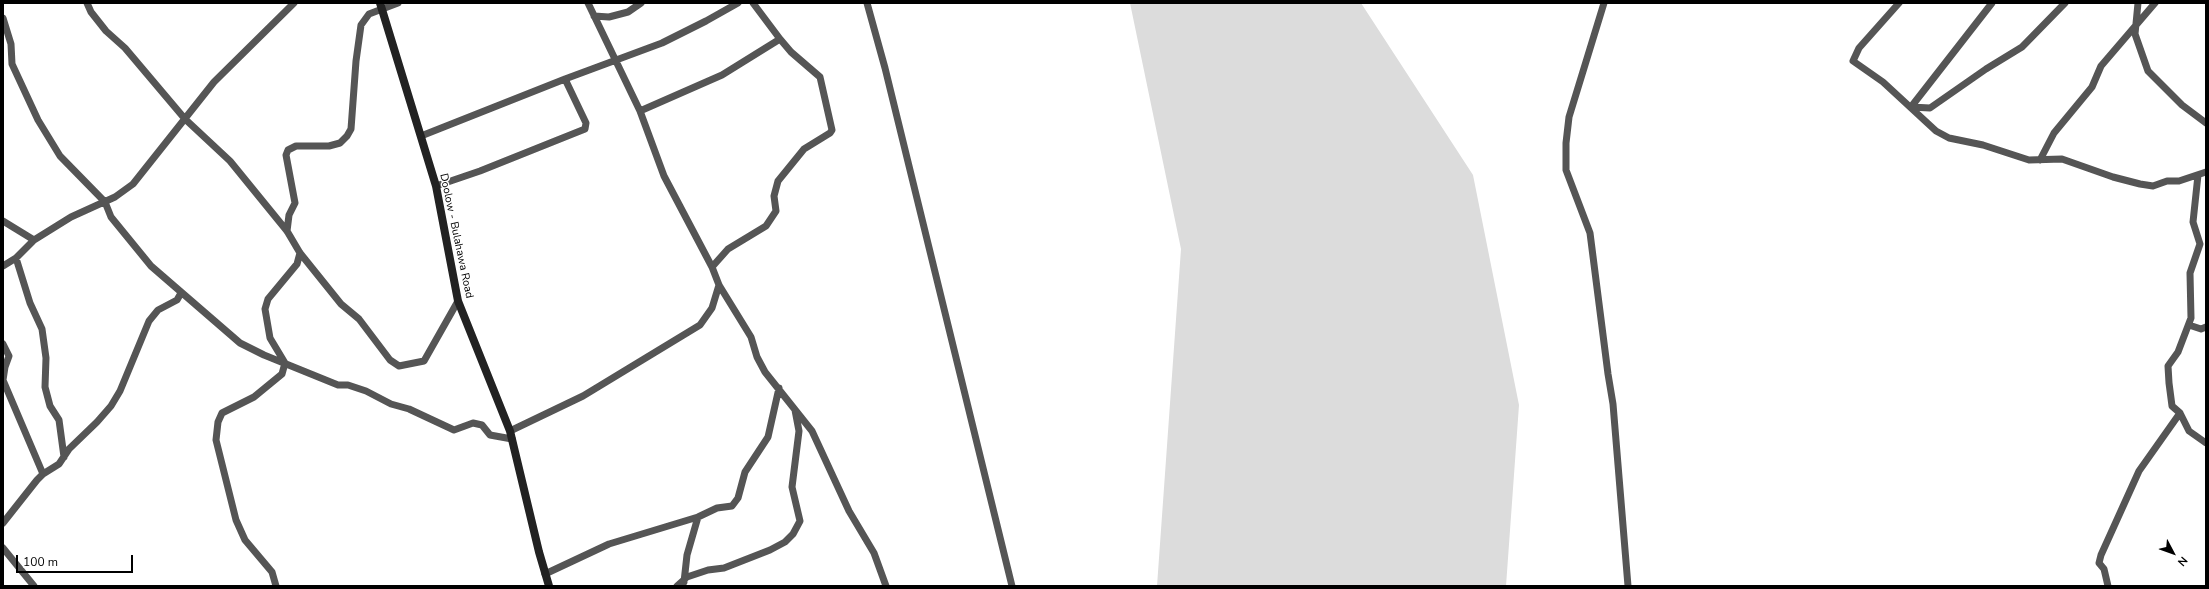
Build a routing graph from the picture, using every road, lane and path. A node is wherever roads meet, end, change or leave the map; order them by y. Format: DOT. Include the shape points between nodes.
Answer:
graph roads {
  1 [pos="87,3"];
  2 [pos="294,3"];
  3 [pos="398,3"];
  4 [pos="588,3"];
  5 [pos="641,3"];
  6 [pos="738,3"];
  7 [pos="753,3"];
  8 [pos="867,3"];
  9 [pos="1604,3"];
  10 [pos="1899,3"];
  11 [pos="1992,3"];
  12 [pos="2065,3"];
  13 [pos="2138,3"];
  14 [pos="2155,3"];
  15 [pos="380,5"];
  16 [pos="594,16"];
  17 [pos="3,18"];
  18 [pos="2135,25"];
  19 [pos="780,39"];
  20 [pos="616,62"];
  21 [pos="565,79"];
  22 [pos="1911,107"];
  23 [pos="640,111"];
  24 [pos="185,119"];
  25 [pos="2206,123"];
  26 [pos="421,136"];
  27 [pos="2040,160"];
  28 [pos="2206,172"];
  29 [pos="2198,176"];
  30 [pos="436,186"];
  31 [pos="105,202"];
  32 [pos="3,221"];
  33 [pos="287,231"];
  34 [pos="34,240"];
  35 [pos="300,253"];
  36 [pos="16,258"];
  37 [pos="3,266"];
  38 [pos="712,267"];
  39 [pos="719,285"];
  40 [pos="181,293"];
  41 [pos="458,301"];
  42 [pos="2189,325"];
  43 [pos="2206,327"];
  44 [pos="3,344"];
  45 [pos="285,363"];
  46 [pos="779,388"];
  47 [pos="794,407"];
  48 [pos="2180,413"];
  49 [pos="511,435"];
  50 [pos="2206,443"];
  51 [pos="64,458"];
  52 [pos="43,474"];
  53 [pos="698,517"];
  54 [pos="3,523"];
  55 [pos="3,548"];
  56 [pos="545,574"];
  57 [pos="683,583"];
  58 [pos="34,586"];
  59 [pos="276,586"];
  60 [pos="549,586"];
  61 [pos="677,586"];
  62 [pos="886,586"];
  63 [pos="1012,586"];
  64 [pos="1628,586"];
  65 [pos="2108,586"];
  1 -- 24 [label="street" via="106,30 125,48"];
  2 -- 24 [label="street" via="214,82"];
  3 -- 15 [label="street"];
  4 -- 16 [label="street"];
  5 -- 16 [label="street" via="628,12 609,17"];
  6 -- 20 [label="street" via="662,43"];
  7 -- 19 [label="street"];
  8 -- 63 [label="street"];
  9 -- 64 [label="street" via="1569,117 1566,170 1590,233 1613,404"];
  10 -- 22 [label="street" via="1859,48 1853,61 1883,82"];
  11 -- 22 [label="street"];
  12 -- 22 [label="street" via="2022,47 1930,108"];
  13 -- 18 [label="street"];
  14 -- 18 [label="street"];
  15 -- 26 [label="main road, Doolow - Bulahawa Road"];
  15 -- 33 [label="street" via="361,25 352,129 348,136 340,143 329,146 296,146 288,150 286,155 296,203 289,215"];
  16 -- 20 [label="street"];
  17 -- 31 [label="street" via="11,44 12,64 38,120 60,156"];
  18 -- 25 [label="street" via="2138,45 2148,71 2182,105"];
  18 -- 27 [label="street" via="2101,66 2092,87 2054,132"];
  19 -- 23 [label="street" via="722,75"];
  19 -- 38 [label="street" via="820,77 832,130 804,150 778,181 774,196 776,211 766,226 728,249"];
  20 -- 21 [label="street"];
  20 -- 23 [label="street"];
  21 -- 26 [label="street"];
  21 -- 30 [label="street" via="586,123 584,129"];
  22 -- 27 [label="street" via="1928,125 1949,138 1983,145 2029,160"];
  23 -- 38 [label="street" via="664,176"];
  24 -- 31 [label="street" via="133,184"];
  24 -- 33 [label="street" via="230,161"];
  26 -- 30 [label="main road, Doolow - Bulahawa Road"];
  27 -- 29 [label="street" via="2062,159 2112,177 2153,186"];
  28 -- 29 [label="street"];
  29 -- 42 [label="street" via="2194,222 2200,244 2190,273 2192,312"];
  30 -- 41 [label="main road, Doolow - Bulahawa Road"];
  31 -- 34 [label="street" via="71,217"];
  31 -- 40 [label="street" via="111,217 151,266"];
  32 -- 34 [label="street"];
  33 -- 35 [label="street"];
  34 -- 36 [label="street"];
  35 -- 41 [label="street" via="322,277 341,304 359,319 390,360 399,366 424,361"];
  35 -- 45 [label="street" via="297,264 268,299 265,309 270,338"];
  36 -- 37 [label="street"];
  36 -- 51 [label="street" via="30,303 42,329 46,358 45,388 50,406 59,420"];
  38 -- 39 [label="street"];
  39 -- 46 [label="street" via="750,337 756,357"];
  39 -- 49 [label="street" via="712,308 700,325 666,348"];
  40 -- 45 [label="street" via="240,343"];
  40 -- 51 [label="street" via="177,300 158,310 149,321 120,391 97,422 69,449"];
  41 -- 49 [label="main road, Doolow - Bulahawa Road"];
  42 -- 43 [label="street" via="2201,329"];
  42 -- 48 [label="street" via="2178,352 2168,366 2172,406"];
  44 -- 52 [label="street" via="10,356 5,367 4,380"];
  45 -- 49 [label="street" via="338,385 348,385 366,391 454,430 473,423 482,425 490,435"];
  45 -- 59 [label="street" via="282,374 275,381 254,397 222,413 216,440 236,520 245,540 272,572"];
  46 -- 47 [label="street"];
  46 -- 53 [label="street" via="768,437 745,472 738,498 732,506 717,508"];
  47 -- 57 [label="street" via="800,431 792,487 800,521 793,534 770,550 724,568 708,570"];
  47 -- 62 [label="street" via="812,431 849,511 874,553"];
  48 -- 50 [label="street" via="2189,432"];
  48 -- 65 [label="street" via="2139,471 2101,554 2099,563 2104,569"];
  49 -- 56 [label="main road, Doolow - Bulahawa Road"];
  51 -- 52 [label="street"];
  52 -- 54 [label="street"];
  53 -- 56 [label="street" via="609,544"];
  53 -- 57 [label="street" via="687,555"];
  55 -- 58 [label="street"];
  56 -- 60 [label="main road, Doolow - Bulahawa Road"];
  57 -- 61 [label="street"];
}
